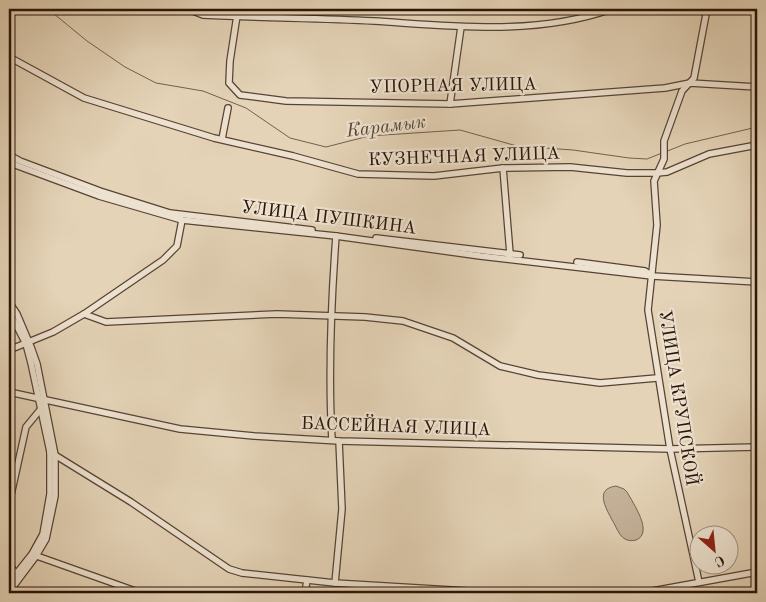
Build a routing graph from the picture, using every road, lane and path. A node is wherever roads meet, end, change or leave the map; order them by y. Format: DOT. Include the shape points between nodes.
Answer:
graph roads {
  1 [pos="188,9"];
  2 [pos="238,9"];
  3 [pos="612,9"];
  4 [pos="707,9"];
  5 [pos="237,16"];
  6 [pos="461,26"];
  7 [pos="9,57"];
  8 [pos="690,83"];
  9 [pos="757,87"];
  10 [pos="450,104"];
  11 [pos="228,108"];
  12 [pos="222,140"];
  13 [pos="757,145"];
  14 [pos="9,155"];
  15 [pos="9,162"];
  16 [pos="504,168"];
  17 [pos="658,173"];
  18 [pos="182,220"];
  19 [pos="336,236"];
  20 [pos="509,256"];
  21 [pos="652,276"];
  22 [pos="757,282"];
  23 [pos="9,302"];
  24 [pos="9,311"];
  25 [pos="84,314"];
  26 [pos="330,316"];
  27 [pos="28,343"];
  28 [pos="9,350"];
  29 [pos="657,378"];
  30 [pos="9,392"];
  31 [pos="40,399"];
  32 [pos="40,410"];
  33 [pos="332,440"];
  34 [pos="339,441"];
  35 [pos="757,447"];
  36 [pos="670,449"];
  37 [pos="53,453"];
  38 [pos="9,504"];
  39 [pos="34,555"];
  40 [pos="9,562"];
  41 [pos="757,572"];
  42 [pos="15,574"];
  43 [pos="307,580"];
  44 [pos="699,582"];
  45 [pos="9,583"];
  46 [pos="335,583"];
  47 [pos="9,592"];
  48 [pos="140,593"];
  49 [pos="305,593"];
  50 [pos="502,593"];
  51 [pos="641,593"];
  1 -- 5 [label="street" via="203,15"];
  2 -- 5 [label="street, УПОРНАЯ УЛИЦА"];
  3 -- 6 [label="street" via="538,26"];
  4 -- 8 [label="street" via="694,78"];
  5 -- 6 [label="street"];
  5 -- 10 [label="street, УПОРНАЯ УЛИЦА" via="229,84 240,95 286,101"];
  6 -- 10 [label="street"];
  7 -- 12 [label="street, КУЗНЕЧНАЯ УЛИЦА" via="84,98"];
  8 -- 9 [label="street, УПОРНАЯ УЛИЦА"];
  8 -- 10 [label="street, УПОРНАЯ УЛИЦА" via="664,88"];
  8 -- 17 [label="street, УЛИЦА КРУПСКОЙ" via="682,92 664,141 664,159"];
  11 -- 12 [label="street"];
  12 -- 16 [label="street, КУЗНЕЧНАЯ УЛИЦА" via="358,174 434,176"];
  13 -- 17 [label="street, КУЗНЕЧНАЯ УЛИЦА" via="709,154"];
  14 -- 20 [label="street, УЛИЦА ПУШКИНА" via="100,191 170,213"];
  15 -- 18 [label="street, УЛИЦА ПУШКИНА" via="99,196"];
  16 -- 17 [label="street, КУЗНЕЧНАЯ УЛИЦА" via="570,167"];
  16 -- 20 [label="street"];
  17 -- 21 [label="street, УЛИЦА КРУПСКОЙ" via="654,181 657,225"];
  18 -- 19 [label="street, УЛИЦА ПУШКИНА"];
  18 -- 25 [label="street" via="177,246 163,260"];
  19 -- 20 [label="street, УЛИЦА ПУШКИНА" via="480,256"];
  19 -- 26 [label="street"];
  20 -- 21 [label="street, УЛИЦА ПУШКИНА" via="645,271"];
  21 -- 22 [label="street, УЛИЦА ПУШКИНА"];
  21 -- 29 [label="street, УЛИЦА КРУПСКОЙ" via="648,310"];
  23 -- 27 [label="street"];
  24 -- 27 [label="street"];
  25 -- 26 [label="street" via="106,322 277,314"];
  25 -- 27 [label="street"];
  26 -- 29 [label="street" via="403,321 453,338 500,366 538,375 600,383"];
  26 -- 33 [label="street"];
  27 -- 28 [label="street"];
  27 -- 31 [label="street"];
  29 -- 36 [label="street, УЛИЦА КРУПСКОЙ"];
  30 -- 31 [label="street, БАССЕЙНАЯ УЛИЦА"];
  31 -- 32 [label="street"];
  31 -- 33 [label="street, БАССЕЙНАЯ УЛИЦА" via="180,429"];
  31 -- 37 [label="street"];
  32 -- 37 [label="street"];
  32 -- 38 [label="street" via="26,427"];
  33 -- 34 [label="street, БАССЕЙНАЯ УЛИЦА"];
  34 -- 36 [label="street, БАССЕЙНАЯ УЛИЦА"];
  34 -- 46 [label="street" via="342,509"];
  35 -- 36 [label="street, БАССЕЙНАЯ УЛИЦА"];
  36 -- 44 [label="street, УЛИЦА КРУПСКОЙ"];
  37 -- 39 [label="street" via="43,534"];
  37 -- 43 [label="street" via="229,569"];
  39 -- 42 [label="street"];
  39 -- 47 [label="street"];
  39 -- 48 [label="street"];
  40 -- 42 [label="street"];
  41 -- 44 [label="street"];
  42 -- 45 [label="street"];
  43 -- 46 [label="street"];
  43 -- 49 [label="street"];
  44 -- 51 [label="street"];
  46 -- 50 [label="street"];
}
